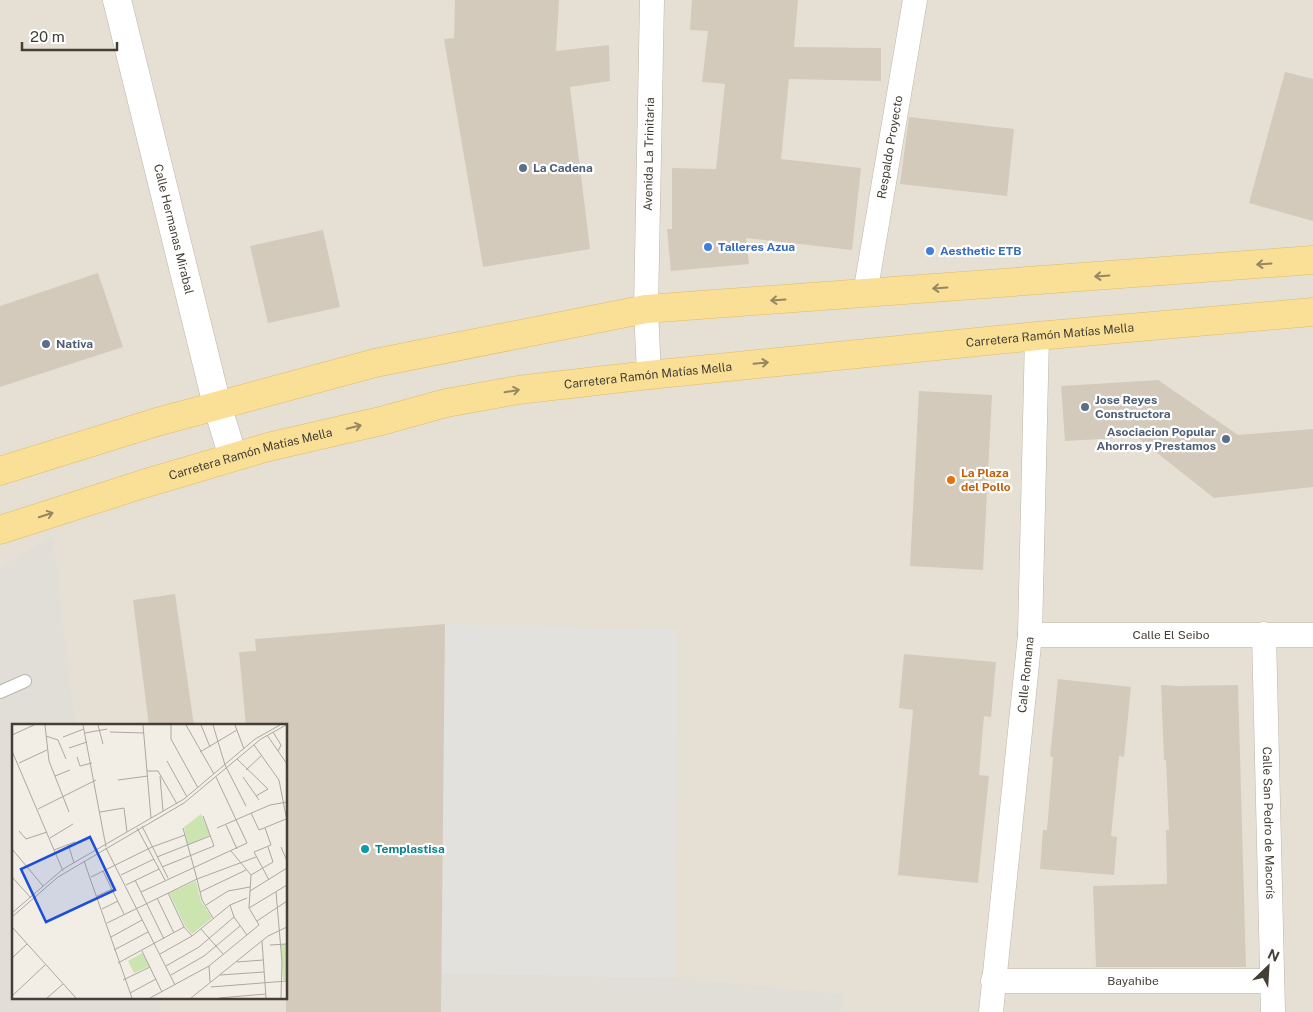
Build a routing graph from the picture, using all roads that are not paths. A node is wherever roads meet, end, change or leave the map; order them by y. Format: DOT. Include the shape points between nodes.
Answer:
graph roads {
  1 [pos="116,0"];
  2 [pos="652,0"];
  3 [pos="915,0"];
  4 [pos="1313,260"];
  5 [pos="866,294"];
  6 [pos="646,309"];
  7 [pos="1313,312"];
  8 [pos="1037,336"];
  9 [pos="649,375"];
  10 [pos="218,406"];
  11 [pos="233,457"];
  12 [pos="0,471"];
  13 [pos="0,530"];
  14 [pos="1264,634"];
  15 [pos="1030,635"];
  16 [pos="1313,635"];
  17 [pos="25,682"];
  18 [pos="0,692"];
  19 [pos="993,981"];
  20 [pos="1272,981"];
  21 [pos="991,1012"];
  22 [pos="1273,1012"];
  1 -- 10 [label="street, Calle Hermanas Mirabal"];
  2 -- 6 [label="street, Avenida La Trinitaria"];
  3 -- 5 [label="street, Respaldo Proyecto"];
  4 -- 5 [label="main road, one-way"];
  5 -- 6 [label="main road, one-way"];
  6 -- 9 [label="street, Avenida La Trinitaria"];
  6 -- 10 [label="main road" via="375,363"];
  7 -- 8 [label="main road, Carretera Ramón Matías Mella"];
  9 -- 8 [label="main road, Carretera Ramón Matías Mella, one-way"];
  8 -- 15 [label="street, Calle Romana"];
  11 -- 9 [label="main road, Carretera Ramón Matías Mella, one-way" via="446,403 518,390"];
  10 -- 11 [label="street, Calle Hermanas Mirabal"];
  10 -- 12 [label="main road"];
  13 -- 11 [label="main road, Carretera Ramón Matías Mella, one-way"];
  14 -- 15 [label="street, Calle El Seibo"];
  14 -- 16 [label="street, Calle El Seibo"];
  14 -- 20 [label="street, Calle San Pedro de Macorís"];
  15 -- 19 [label="street, Calle Romana"];
  17 -- 18 [label="lane"];
  19 -- 20 [label="street, Bayahibe"];
  19 -- 21 [label="street, Calle Romana"];
  20 -- 22 [label="street, Calle San Pedro de Macorís"];
}
